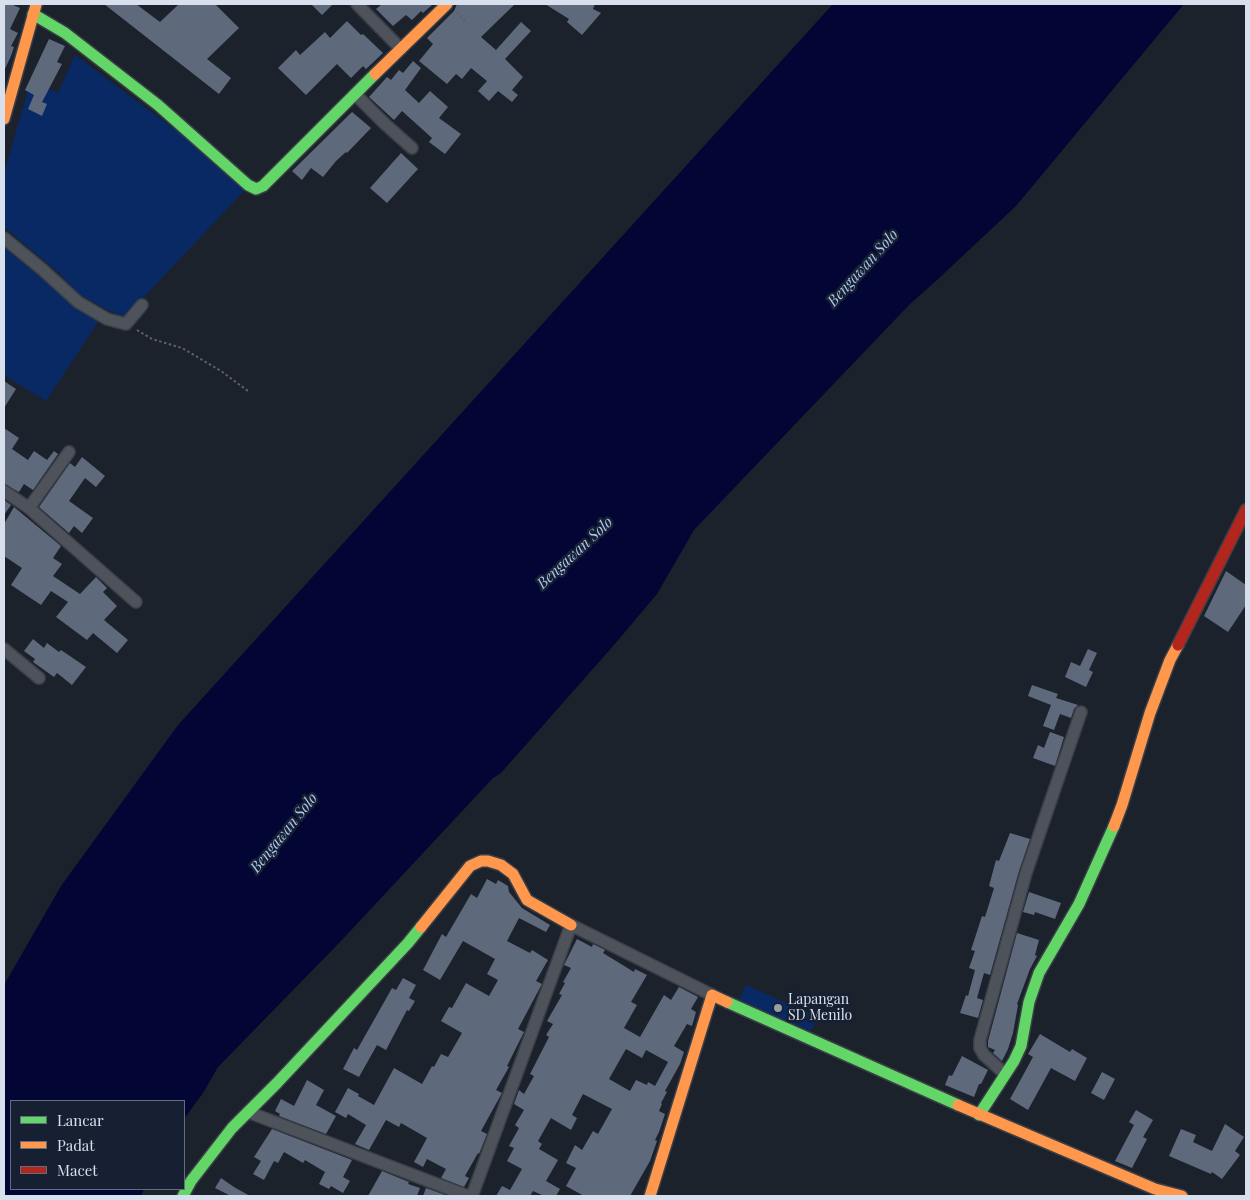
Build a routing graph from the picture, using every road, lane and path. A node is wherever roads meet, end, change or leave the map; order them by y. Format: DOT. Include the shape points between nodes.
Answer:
graph roads {
  1 [pos="356,4"];
  2 [pos="447,4"];
  3 [pos="35,9"];
  4 [pos="401,49"];
  5 [pos="355,94"];
  6 [pos="4,118"];
  7 [pos="412,148"];
  8 [pos="4,238"];
  9 [pos="142,305"];
  10 [pos="126,324"];
  11 [pos="248,391"];
  12 [pos="69,452"];
  13 [pos="4,491"];
  14 [pos="29,508"];
  15 [pos="1246,510"];
  16 [pos="136,602"];
  17 [pos="4,649"];
  18 [pos="39,678"];
  19 [pos="1081,712"];
  20 [pos="571,925"];
  21 [pos="712,996"];
  22 [pos="1005,1074"];
  23 [pos="248,1112"];
  24 [pos="979,1115"];
  25 [pos="183,1196"];
  26 [pos="470,1196"];
  27 [pos="650,1196"];
  28 [pos="1182,1196"];
  1 -- 4 [label="street"];
  2 -- 4 [label="street"];
  3 -- 5 [label="street" via="158,105 248,186 256,189 263,186"];
  3 -- 6 [label="street"];
  4 -- 5 [label="street"];
  5 -- 7 [label="street"];
  8 -- 10 [label="street" via="78,302 107,319"];
  9 -- 10 [label="street"];
  10 -- 11 [label="path" via="152,338 182,348"];
  12 -- 14 [label="street"];
  13 -- 14 [label="street"];
  14 -- 16 [label="street"];
  15 -- 22 [label="street" via="1170,660 1150,712 1122,805 1079,904 1039,973 1029,1002 1021,1046"];
  17 -- 18 [label="street"];
  19 -- 22 [label="street" via="1026,873 980,1040 984,1055"];
  20 -- 21 [label="street"];
  20 -- 23 [label="street" via="527,900 513,874 501,865 488,860 470,866 408,943"];
  20 -- 26 [label="street"];
  21 -- 24 [label="street"];
  21 -- 27 [label="street"];
  22 -- 24 [label="street"];
  23 -- 25 [label="street" via="232,1128"];
  23 -- 26 [label="street"];
  24 -- 28 [label="street" via="1155,1188"];
}
